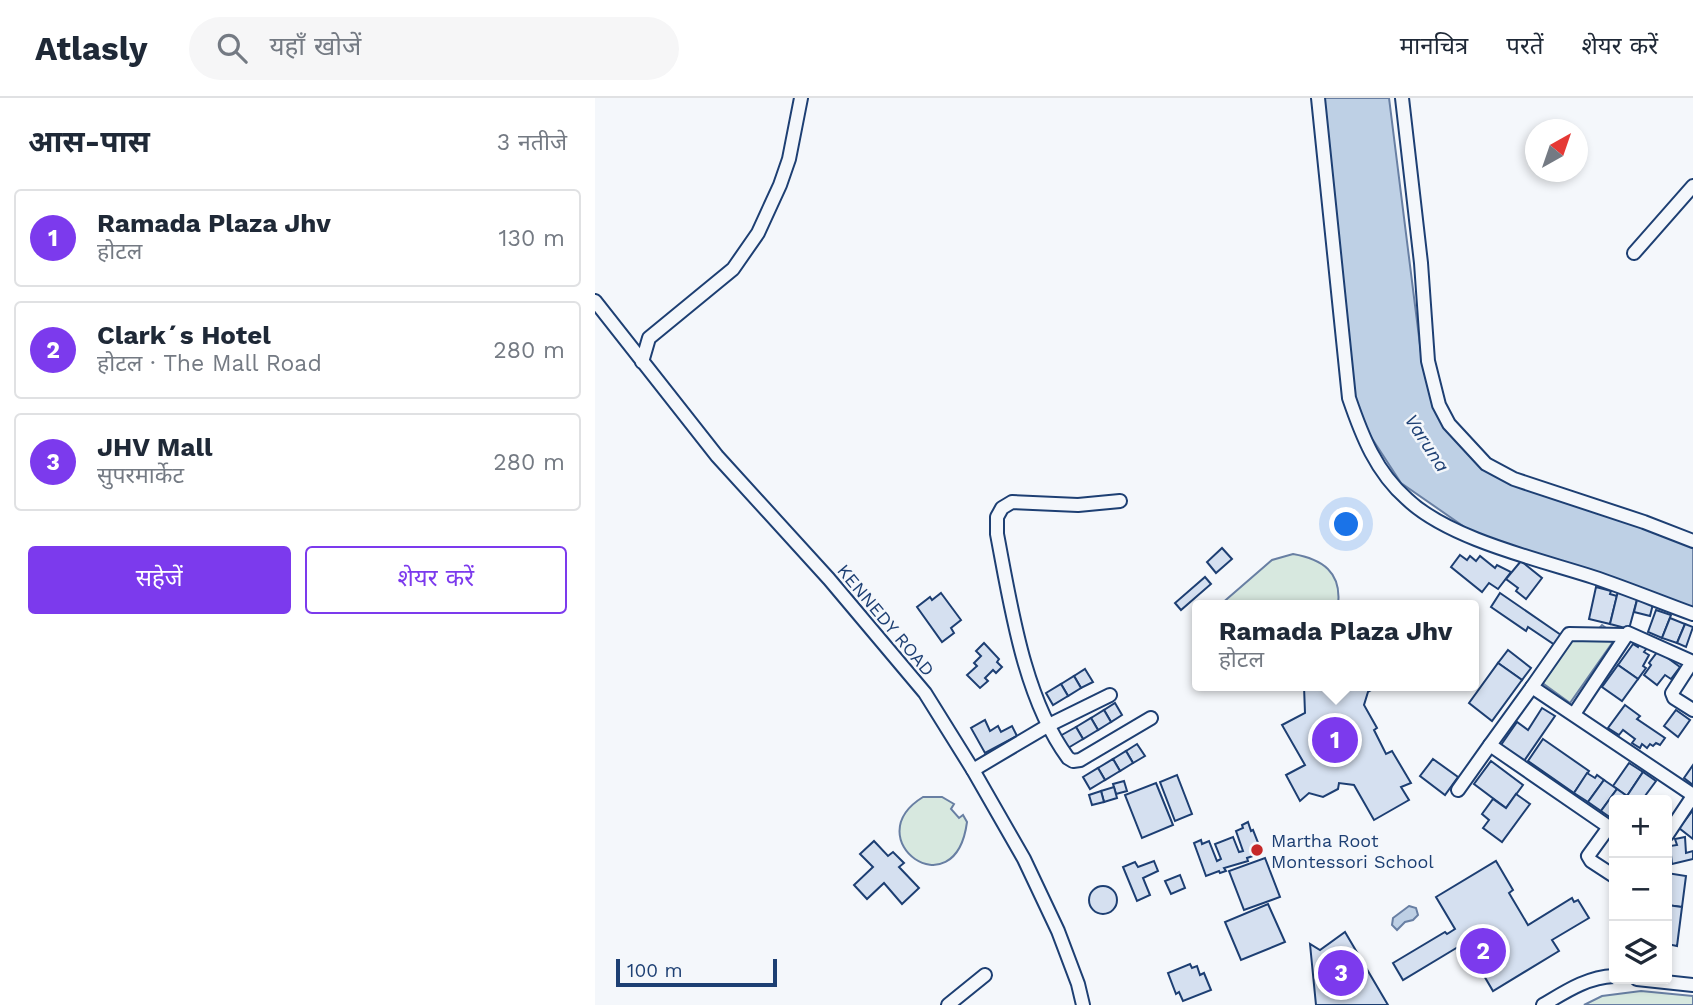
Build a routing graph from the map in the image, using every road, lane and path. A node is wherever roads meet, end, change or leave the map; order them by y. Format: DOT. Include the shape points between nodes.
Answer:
graph roads {
  1 [pos="801,98"];
  2 [pos="1318,98"];
  3 [pos="1402,98"];
  4 [pos="1693,186"];
  5 [pos="1634,253"];
  6 [pos="595,301"];
  7 [pos="642,362"];
  8 [pos="1121,501"];
  9 [pos="1693,541"];
  10 [pos="1693,614"];
  11 [pos="1625,635"];
  12 [pos="1693,662"];
  13 [pos="1532,687"];
  14 [pos="1110,695"];
  15 [pos="1693,710"];
  16 [pos="1574,714"];
  17 [pos="1151,718"];
  18 [pos="1049,725"];
  19 [pos="1490,745"];
  20 [pos="973,770"];
  21 [pos="1458,790"];
  22 [pos="1693,796"];
  23 [pos="1609,827"];
  24 [pos="1672,828"];
  25 [pos="1609,832"];
  26 [pos="1609,873"];
  27 [pos="985,975"];
  28 [pos="1609,976"];
  29 [pos="1672,982"];
  30 [pos="1693,985"];
  31 [pos="949,1005"];
  32 [pos="1083,1005"];
  33 [pos="1543,1005"];
  1 -- 7 [label="street" via="789,159 758,233 733,269 649,338"];
  2 -- 10 [label="street" via="1349,398 1361,432 1386,477 1431,518 1509,552"];
  3 -- 9 [label="street" via="1422,263 1427,352 1439,405 1449,424 1478,457 1514,480"];
  4 -- 5 [label="street"];
  6 -- 7 [label="street, KENNEDY ROAD"];
  7 -- 20 [label="street, KENNEDY ROAD" via="717,456 925,693"];
  8 -- 18 [label="street" via="1078,505 1012,502 997,517 1025,660"];
  11 -- 12 [label="street" via="1631,632"];
  11 -- 13 [label="street" via="1569,634"];
  11 -- 16 [label="street"];
  12 -- 15 [label="street" via="1671,693"];
  13 -- 16 [label="street"];
  13 -- 19 [label="street"];
  14 -- 18 [label="street"];
  16 -- 22 [label="street"];
  17 -- 18 [label="street" via="1077,761 1068,758"];
  18 -- 20 [label="street"];
  19 -- 21 [label="street"];
  19 -- 23 [label="street"];
  20 -- 32 [label="street, KENNEDY ROAD" via="1058,930"];
  22 -- 24 [label="street"];
  25 -- 26 [label="street" via="1588,856"];
  27 -- 31 [label="street"];
  28 -- 33 [label="street" via="1573,987"];
  29 -- 30 [label="street"];
}
